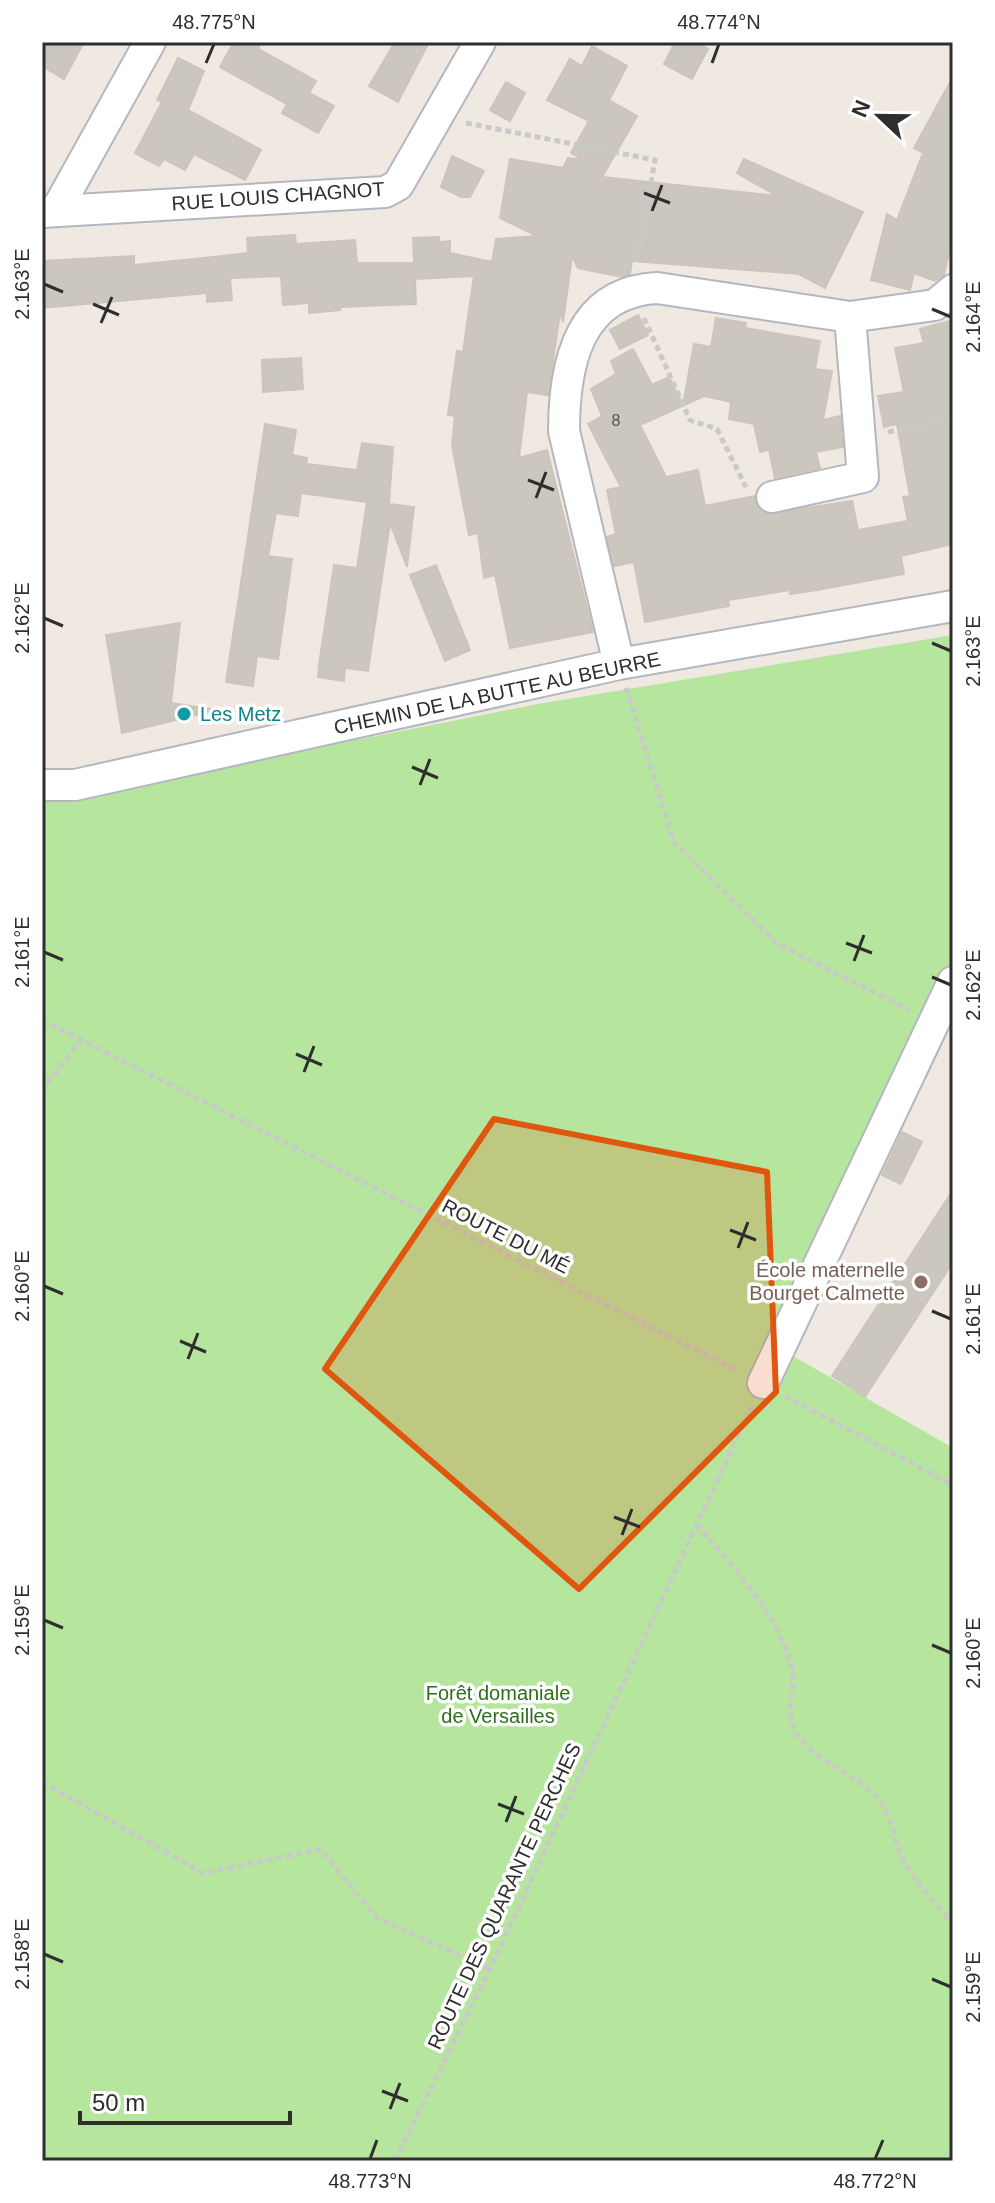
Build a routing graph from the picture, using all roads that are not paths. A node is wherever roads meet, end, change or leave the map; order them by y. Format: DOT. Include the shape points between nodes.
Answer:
graph roads {
  1 [pos="150,42"];
  2 [pos="480,42"];
  3 [pos="49,212"];
  4 [pos="953,290"];
  5 [pos="850,317"];
  6 [pos="772,497"];
  7 [pos="953,606"];
  8 [pos="619,664"];
  9 [pos="42,785"];
  10 [pos="953,982"];
  11 [pos="763,1383"];
  1 -- 3 [label="street"];
  2 -- 3 [label="street, RUE LOUIS CHAGNOT" via="398,185 385,192"];
  4 -- 5 [label="street" via="935,305"];
  5 -- 6 [label="street" via="863,477"];
  5 -- 8 [label="street" via="657,288 631,289 588,320 564,395 564,431"];
  7 -- 8 [label="street, CHEMIN DE LA BUTTE AU BEURRE"];
  8 -- 9 [label="street, CHEMIN DE LA BUTTE AU BEURRE" via="75,785"];
  10 -- 11 [label="street"];
}
